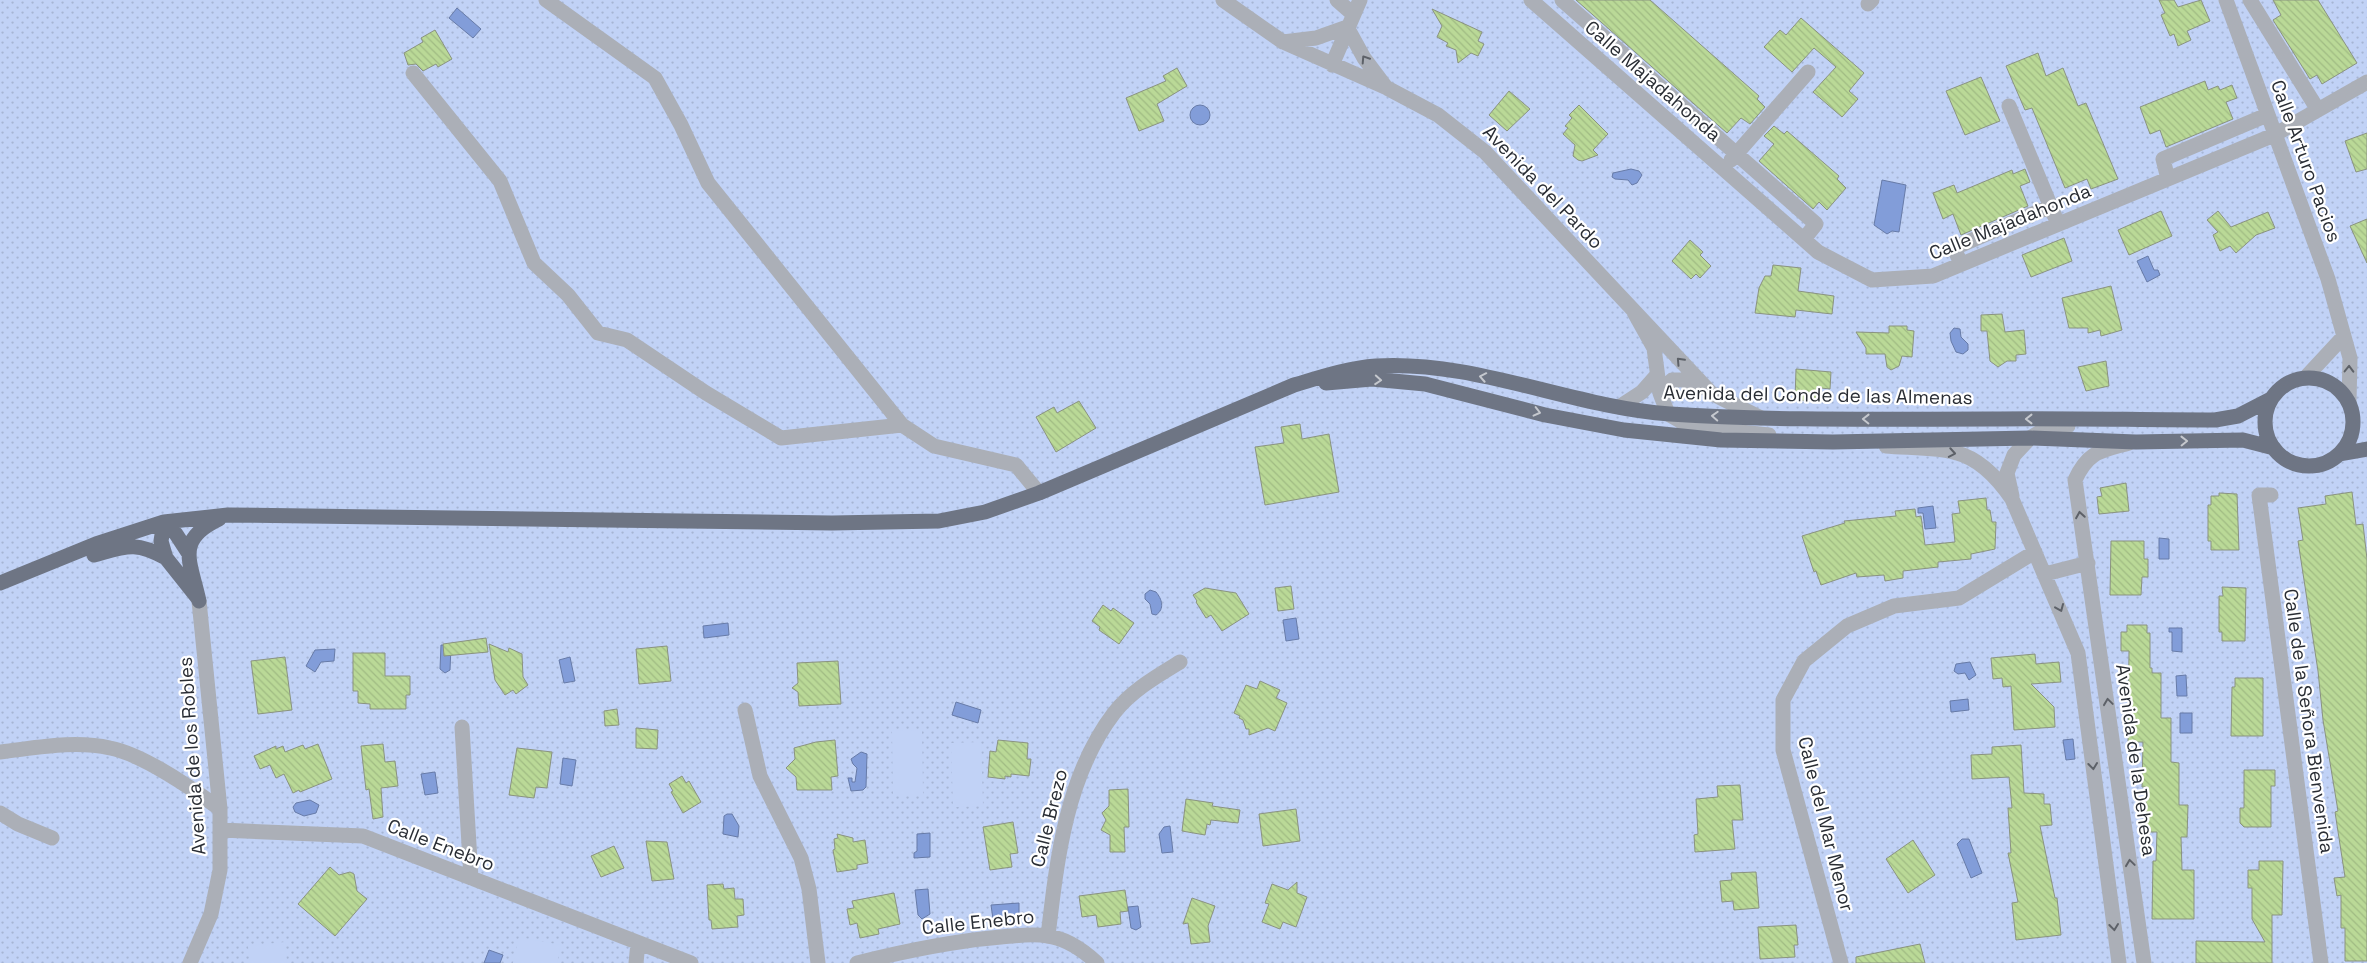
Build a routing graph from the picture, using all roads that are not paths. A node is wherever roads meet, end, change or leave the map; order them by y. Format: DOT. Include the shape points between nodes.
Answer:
graph roads {
  1 [pos="546,0"];
  2 [pos="1223,0"];
  3 [pos="1337,0"];
  4 [pos="1360,0"];
  5 [pos="1562,0"];
  6 [pos="2226,0"];
  7 [pos="2250,0"];
  8 [pos="1539,3"];
  9 [pos="1350,20"];
  10 [pos="1283,42"];
  11 [pos="1332,65"];
  12 [pos="1808,72"];
  13 [pos="413,73"];
  14 [pos="2367,82"];
  15 [pos="1387,88"];
  16 [pos="2009,106"];
  17 [pos="2318,110"];
  18 [pos="2267,114"];
  19 [pos="2274,135"];
  20 [pos="1737,152"];
  21 [pos="1723,168"];
  22 [pos="2168,179"];
  23 [pos="2051,206"];
  24 [pos="2058,224"];
  25 [pos="1804,239"];
  26 [pos="1961,264"];
  27 [pos="1634,312"];
  28 [pos="2344,336"];
  29 [pos="1657,375"];
  30 [pos="2306,377"];
  31 [pos="1294,385"];
  32 [pos="1660,394"];
  33 [pos="1710,394"];
  34 [pos="2271,399"];
  35 [pos="1619,407"];
  36 [pos="2351,408"];
  37 [pos="1668,414"];
  38 [pos="1762,418"];
  39 [pos="2182,420"];
  40 [pos="902,425"];
  41 [pos="2367,425"];
  42 [pos="2030,438"];
  43 [pos="1834,442"];
  44 [pos="2136,442"];
  45 [pos="2274,448"];
  46 [pos="2367,449"];
  47 [pos="2340,454"];
  48 [pos="1039,493"];
  49 [pos="2271,495"];
  50 [pos="2012,500"];
  51 [pos="228,515"];
  52 [pos="164,522"];
  53 [pos="2036,552"];
  54 [pos="189,554"];
  55 [pos="166,558"];
  56 [pos="2088,563"];
  57 [pos="2045,574"];
  58 [pos="16,576"];
  59 [pos="0,583"];
  60 [pos="199,600"];
  61 [pos="1180,662"];
  62 [pos="745,710"];
  63 [pos="462,727"];
  64 [pos="0,752"];
  65 [pos="220,809"];
  66 [pos="0,813"];
  67 [pos="221,830"];
  68 [pos="52,838"];
  69 [pos="471,878"];
  70 [pos="1048,936"];
  71 [pos="638,943"];
  72 [pos="190,963"];
  73 [pos="636,963"];
  74 [pos="691,963"];
  75 [pos="818,963"];
  76 [pos="857,963"];
  77 [pos="1097,963"];
  78 [pos="1841,963"];
  79 [pos="2119,963"];
  80 [pos="2144,963"];
  81 [pos="2321,963"];
  1 -- 40 [label="street" via="655,78 708,182"];
  2 -- 10 [label="street, Avenida del Pardo"];
  3 -- 9 [label="street"];
  4 -- 9 [label="street"];
  5 -- 20 [label="street"];
  6 -- 18 [label="street, Calle Arturo Pacios"];
  7 -- 17 [label="street"];
  8 -- 21 [label="street, Calle Majadahonda"];
  9 -- 10 [label="street" via="1316,38"];
  9 -- 11 [label="street"];
  15 -- 9 [label="street, Avenida del Pardo, one-way" via="1364,58"];
  10 -- 11 [label="street, Avenida del Pardo"];
  11 -- 15 [label="street, Avenida del Pardo"];
  12 -- 20 [label="street"];
  13 -- 40 [label="street" via="500,181 534,263 568,295 598,332 627,340 781,438"];
  14 -- 17 [label="street, Calle Majadahonda"];
  15 -- 27 [label="street, Avenida del Pardo" via="1438,115 1485,152"];
  16 -- 23 [label="street"];
  17 -- 19 [label="street, Calle Majadahonda"];
  18 -- 19 [label="street, Calle Arturo Pacios"];
  18 -- 22 [label="street" via="2163,159"];
  19 -- 22 [label="street, Calle Majadahonda"];
  19 -- 28 [label="street, Calle Arturo Pacios" via="2328,279"];
  20 -- 21 [label="street"];
  20 -- 25 [label="street" via="1816,224"];
  21 -- 25 [label="street, Calle Majadahonda"];
  22 -- 24 [label="street, Calle Majadahonda"];
  23 -- 24 [label="street"];
  23 -- 26 [label="street" via="1954,248"];
  24 -- 26 [label="street, Calle Majadahonda"];
  25 -- 26 [label="street, Calle Majadahonda" via="1818,252 1872,280 1933,276"];
  27 -- 29 [label="street" via="1654,348"];
  33 -- 27 [label="street, one-way"];
  28 -- 30 [label="street"];
  36 -- 28 [label="street, Calle Arturo Pacios, one-way" via="2350,358"];
  29 -- 32 [label="street"];
  29 -- 35 [label="street" via="1642,392"];
  30 -- 34 [label="main road" via="2286,384"];
  30 -- 36 [label="main road" via="2331,383 2341,391"];
  35 -- 31 [label="main road, Avenida del Conde de las Almenas, one-way" via="1428,367 1375,366 1336,372"];
  31 -- 43 [label="main road, one-way" via="1372,379 1425,384 1624,430 1721,440"];
  31 -- 48 [label="main road"];
  32 -- 33 [label="street" via="1672,380 1684,380"];
  32 -- 37 [label="street"];
  33 -- 38 [label="street"];
  34 -- 39 [label="main road, Avenida del Conde de las Almenas" via="2238,416"];
  34 -- 45 [label="main road" via="2265,424"];
  35 -- 37 [label="main road, Avenida del Conde de las Almenas"];
  36 -- 41 [label="main road"];
  36 -- 47 [label="main road" via="2353,430"];
  38 -- 37 [label="main road, Avenida del Conde de las Almenas, one-way"];
  37 -- 43 [label="street" via="1691,427"];
  39 -- 38 [label="main road, Avenida del Conde de las Almenas, one-way"];
  39 -- 42 [label="street" via="2120,426 2050,426"];
  40 -- 48 [label="street" via="934,446 1016,465"];
  42 -- 43 [label="main road"];
  42 -- 44 [label="main road"];
  42 -- 50 [label="street" via="2014,455 2008,473"];
  43 -- 50 [label="street, one-way" via="1956,452 1979,464 2001,483"];
  44 -- 45 [label="main road, one-way" via="2243,440"];
  56 -- 44 [label="street, Avenida de la Dehesa, one-way" via="2075,480 2082,464 2095,453"];
  45 -- 47 [label="main road" via="2298,465 2313,466"];
  46 -- 47 [label="main road"];
  48 -- 51 [label="main road" via="985,512 939,520 832,523"];
  49 -- 81 [label="street, Calle de la Señora Bienvenida" via="2259,495"];
  50 -- 53 [label="street"];
  51 -- 52 [label="main road"];
  51 -- 54 [label="main road" via="204,526 192,538"];
  52 -- 54 [label="main road"];
  52 -- 55 [label="main road" via="161,541"];
  52 -- 58 [label="main road" via="96,544"];
  53 -- 57 [label="street"];
  53 -- 78 [label="street, Calle del Mar Menor" via="1959,598 1894,606 1847,626 1804,662 1783,700 1783,750"];
  54 -- 60 [label="main road"];
  55 -- 58 [label="main road" via="132,544"];
  55 -- 60 [label="main road"];
  56 -- 57 [label="street"];
  80 -- 56 [label="street, Avenida de la Dehesa, one-way"];
  57 -- 79 [label="street, one-way" via="2078,653"];
  58 -- 59 [label="main road"];
  60 -- 65 [label="street, Avenida de los Robles"];
  61 -- 70 [label="street, Calle Brezo" via="1151,679 1115,712 1090,750 1075,784 1055,880"];
  62 -- 75 [label="street" via="760,776 801,858 809,889"];
  63 -- 69 [label="street"];
  64 -- 65 [label="street" via="55,745 111,748 146,762 194,789"];
  65 -- 67 [label="street, Avenida de los Robles"];
  66 -- 68 [label="street"];
  67 -- 69 [label="street, Calle Enebro" via="363,836"];
  67 -- 72 [label="street, Avenida de los Robles" via="220,870 211,914"];
  69 -- 71 [label="street, Calle Enebro"];
  70 -- 76 [label="street, Calle Enebro" via="967,940 916,948"];
  70 -- 77 [label="street, Calle Enebro" via="1083,950"];
  71 -- 73 [label="street"];
  71 -- 74 [label="street, Calle Enebro"];
}
